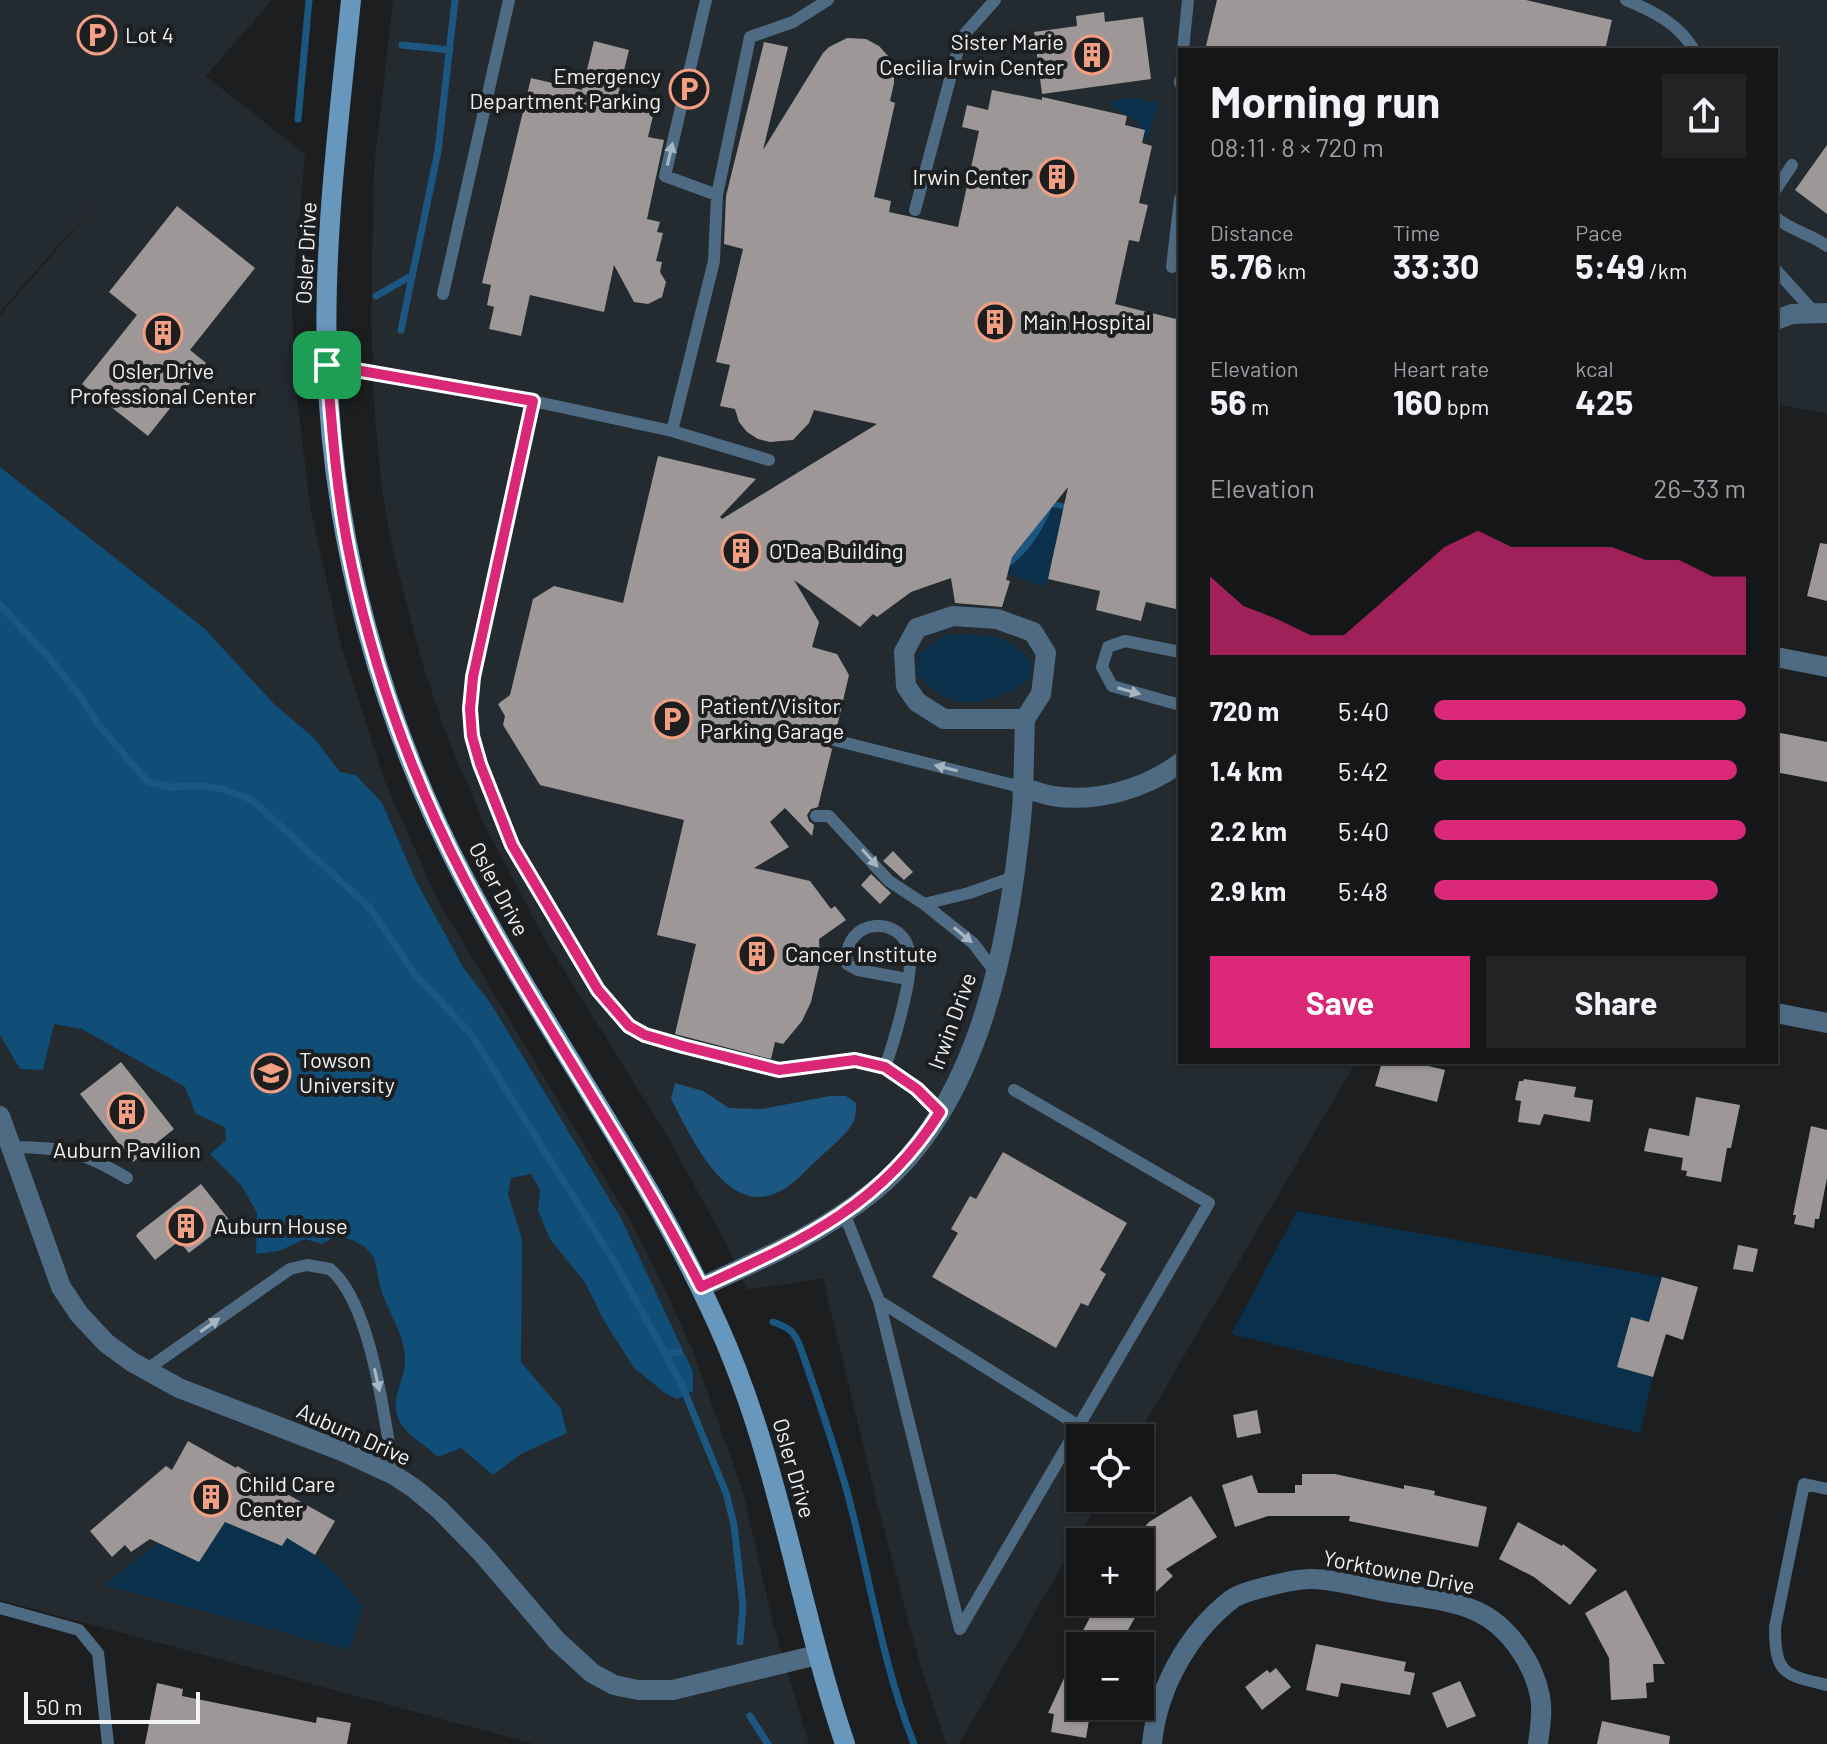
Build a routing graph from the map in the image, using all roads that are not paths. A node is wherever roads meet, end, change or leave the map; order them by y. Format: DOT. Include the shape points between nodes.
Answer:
graph roads {
  1 [pos="351,0"];
  2 [pos="509,0"];
  3 [pos="706,0"];
  4 [pos="828,0"];
  5 [pos="995,0"];
  6 [pos="1188,0"];
  7 [pos="1626,0"];
  8 [pos="1183,48"];
  9 [pos="1693,48"];
  10 [pos="1792,165"];
  11 [pos="1778,186"];
  12 [pos="717,195"];
  13 [pos="915,210"];
  14 [pos="1178,216"];
  15 [pos="1778,220"];
  16 [pos="1827,246"];
  17 [pos="1172,267"];
  18 [pos="1778,272"];
  19 [pos="443,294"];
  20 [pos="1821,313"];
  21 [pos="1778,319"];
  22 [pos="327,365"];
  23 [pos="533,401"];
  24 [pos="672,431"];
  25 [pos="769,460"];
  26 [pos="1178,652"];
  27 [pos="1778,657"];
  28 [pos="1827,667"];
  29 [pos="1178,704"];
  30 [pos="1025,719"];
  31 [pos="834,740"];
  32 [pos="1178,764"];
  33 [pos="1021,787"];
  34 [pos="816,816"];
  35 [pos="1014,877"];
  36 [pos="924,904"];
  37 [pos="996,973"];
  38 [pos="907,979"];
  39 [pos="1778,1013"];
  40 [pos="1827,1023"];
  41 [pos="885,1067"];
  42 [pos="1014,1090"];
  43 [pos="940,1112"];
  44 [pos="0,1116"];
  45 [pos="11,1147"];
  46 [pos="127,1178"];
  47 [pos="844,1213"];
  48 [pos="701,1287"];
  49 [pos="879,1301"];
  50 [pos="146,1370"];
  51 [pos="1076,1424"];
  52 [pos="1080,1424"];
  53 [pos="1066,1448"];
  54 [pos="394,1475"];
  55 [pos="1827,1489"];
  56 [pos="0,1608"];
  57 [pos="817,1655"];
  58 [pos="1827,1685"];
  59 [pos="108,1744"];
  60 [pos="845,1744"];
  61 [pos="1152,1744"];
  62 [pos="1538,1744"];
  1 -- 22 [label="street, Osler Drive" via="327,269"];
  2 -- 19 [label="lane"];
  12 -- 3 [label="lane, one-way" via="665,176"];
  4 -- 12 [label="lane" via="793,22 750,37"];
  5 -- 13 [label="lane" via="961,38"];
  6 -- 8 [label="lane"];
  7 -- 9 [label="lane" via="1657,13"];
  10 -- 11 [label="lane"];
  12 -- 24 [label="lane" via="714,261"];
  14 -- 17 [label="lane"];
  15 -- 16 [label="lane"];
  18 -- 20 [label="lane"];
  20 -- 21 [label="street"];
  22 -- 23 [label="lane"];
  22 -- 48 [label="street, Osler Drive" via="351,562 380,672 412,764 490,925 636,1166"];
  23 -- 24 [label="lane"];
  23 -- 41 [label="lane" via="470,709 480,764 519,859 598,990 629,1026 645,1035 779,1070 855,1060"];
  24 -- 25 [label="lane"];
  26 -- 29 [label="lane, one-way" via="1125,641 1108,647 1102,667 1112,686"];
  27 -- 28 [label="street"];
  30 -- 30 [label="street" via="1041,694 1046,653 1033,632 997,619 953,616 917,628 904,652 906,686 917,702 944,719"];
  30 -- 33 [label="street, Irwin Drive"];
  33 -- 31 [label="lane, one-way"];
  32 -- 33 [label="street" via="1155,780 1108,795 1053,796"];
  33 -- 35 [label="street, Irwin Drive"];
  34 -- 36 [label="lane, one-way" via="829,816 889,881"];
  35 -- 36 [label="lane"];
  35 -- 37 [label="street, Irwin Drive"];
  36 -- 37 [label="lane, one-way" via="973,943"];
  37 -- 43 [label="street, Irwin Drive" via="974,1043"];
  38 -- 38 [label="lane" via="910,956 897,930 882,925 863,928 852,938 847,964"];
  38 -- 41 [label="lane"];
  39 -- 40 [label="street"];
  41 -- 43 [label="lane"];
  42 -- 52 [label="lane" via="1209,1203"];
  43 -- 47 [label="street, Irwin Drive" via="897,1170"];
  44 -- 45 [label="street, Auburn Drive"];
  45 -- 46 [label="lane" via="77,1152"];
  45 -- 50 [label="street, Auburn Drive" via="61,1287 106,1343"];
  47 -- 48 [label="street, Irwin Drive" via="797,1242"];
  47 -- 49 [label="lane"];
  48 -- 57 [label="street, Osler Drive" via="764,1445"];
  49 -- 51 [label="lane"];
  49 -- 53 [label="lane" via="960,1629"];
  50 -- 54 [label="street, Auburn Drive"];
  50 -- 54 [label="lane, one-way" via="290,1269 330,1269 348,1291 368,1340"];
  54 -- 57 [label="street, Auburn Drive" via="439,1509 557,1641 614,1685 673,1690"];
  55 -- 58 [label="lane" via="1804,1484 1775,1647 1779,1665 1791,1675"];
  56 -- 59 [label="lane" via="79,1630 98,1653"];
  57 -- 60 [label="street, Osler Drive"];
  61 -- 62 [label="street, Yorktowne Drive" via="1159,1703 1200,1630 1235,1596 1308,1578 1446,1602 1496,1622 1529,1666 1539,1693"];
}
